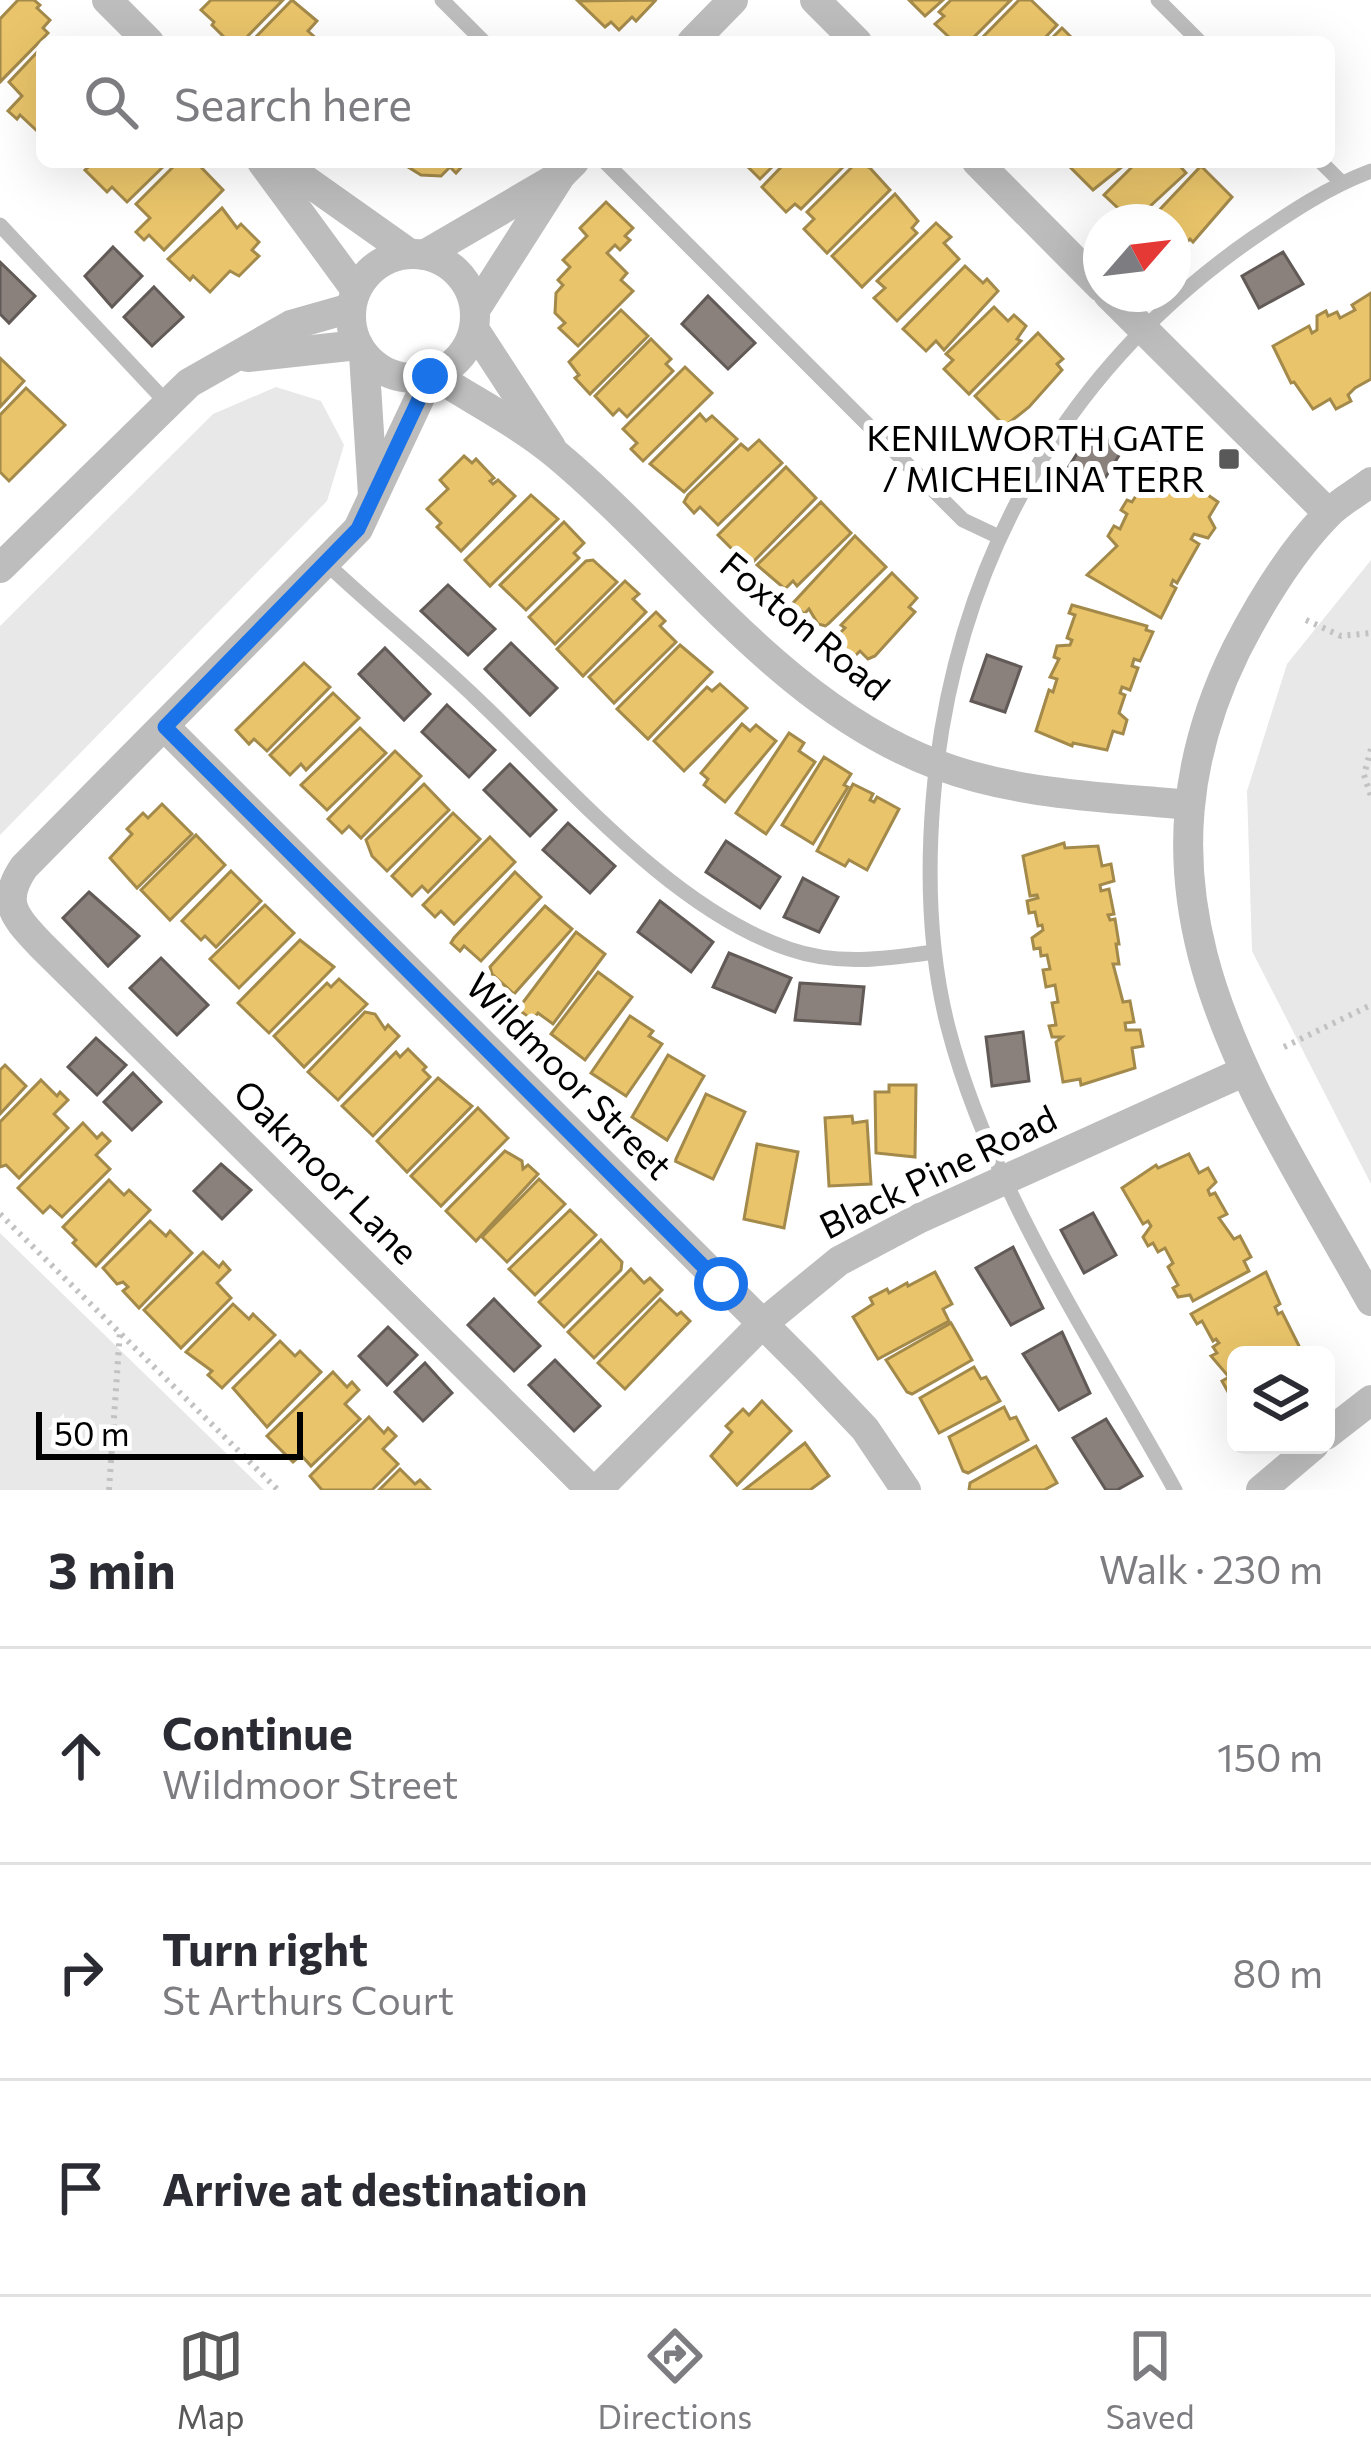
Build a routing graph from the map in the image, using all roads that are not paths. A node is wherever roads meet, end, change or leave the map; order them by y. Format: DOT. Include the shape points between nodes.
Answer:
graph roads {
  1 [pos="107,0"];
  2 [pos="442,0"];
  3 [pos="733,0"];
  4 [pos="815,0"];
  5 [pos="1158,0"];
  6 [pos="143,36"];
  7 [pos="478,36"];
  8 [pos="698,36"];
  9 [pos="851,36"];
  10 [pos="1194,36"];
  11 [pos="266,168"];
  12 [pos="289,168"];
  13 [pos="610,168"];
  14 [pos="982,168"];
  15 [pos="1327,168"];
  16 [pos="568,169"];
  17 [pos="1371,171"];
  18 [pos="1341,182"];
  19 [pos="0,225"];
  20 [pos="417,255"];
  21 [pos="1083,269"];
  22 [pos="354,299"];
  23 [pos="1126,312"];
  24 [pos="474,319"];
  25 [pos="1144,330"];
  26 [pos="361,350"];
  27 [pos="236,359"];
  28 [pos="432,376"];
  29 [pos="166,404"];
  30 [pos="554,453"];
  31 [pos="1371,482"];
  32 [pos="374,501"];
  33 [pos="1328,513"];
  34 [pos="998,536"];
  35 [pos="327,564"];
  36 [pos="0,568"];
  37 [pos="165,727"];
  38 [pos="936,764"];
  39 [pos="1190,805"];
  40 [pos="934,952"];
  41 [pos="1243,1072"];
  42 [pos="1004,1179"];
  43 [pos="1371,1301"];
  44 [pos="761,1325"];
  45 [pos="1371,1400"];
  46 [pos="1335,1428"];
  47 [pos="1303,1454"];
  48 [pos="594,1490"];
  49 [pos="906,1490"];
  50 [pos="1175,1490"];
  51 [pos="1261,1490"];
  1 -- 6 [label="street"];
  2 -- 7 [label="lane"];
  3 -- 8 [label="street"];
  4 -- 9 [label="street"];
  5 -- 10 [label="lane"];
  11 -- 22 [label="street"];
  12 -- 20 [label="street"];
  13 -- 34 [label="lane" via="963,520"];
  14 -- 21 [label="street"];
  15 -- 18 [label="lane"];
  16 -- 20 [label="street"];
  16 -- 24 [label="street"];
  17 -- 18 [label="lane"];
  18 -- 25 [label="lane" via="1228,255"];
  19 -- 29 [label="lane"];
  20 -- 22 [label="street" via="372,269"];
  20 -- 24 [label="street" via="452,268 471,294"];
  22 -- 26 [label="street"];
  22 -- 27 [label="street"];
  23 -- 25 [label="street"];
  24 -- 28 [label="street" via="460,357"];
  24 -- 30 [label="street, Foxton Road"];
  25 -- 33 [label="street"];
  25 -- 34 [label="lane" via="1077,407"];
  26 -- 27 [label="street"];
  26 -- 28 [label="street" via="387,373"];
  26 -- 32 [label="street"];
  27 -- 29 [label="street"];
  28 -- 30 [label="street, Foxton Road"];
  28 -- 32 [label="street"];
  29 -- 36 [label="street"];
  30 -- 38 [label="street, Foxton Road" via="840,715"];
  31 -- 33 [label="street"];
  32 -- 35 [label="street"];
  33 -- 39 [label="street" via="1263,600 1229,665"];
  34 -- 38 [label="lane" via="957,650"];
  35 -- 37 [label="street"];
  35 -- 40 [label="lane" via="608,827 736,924 789,950 850,961"];
  37 -- 44 [label="street, Wildmoor Street"];
  37 -- 48 [label="street, Oakmoor Lane" via="24,867 11,885 11,907"];
  38 -- 39 [label="street, Foxton Road" via="1058,793"];
  38 -- 40 [label="lane"];
  39 -- 41 [label="street" via="1197,932"];
  40 -- 42 [label="lane" via="964,1081"];
  41 -- 42 [label="street, Black Pine Road"];
  41 -- 43 [label="street"];
  42 -- 44 [label="street, Black Pine Road" via="839,1261"];
  42 -- 50 [label="lane"];
  44 -- 48 [label="street, Black Pine Road"];
  44 -- 49 [label="street, Wildmoor Street" via="865,1429"];
  45 -- 46 [label="street"];
  47 -- 51 [label="street"];
}
